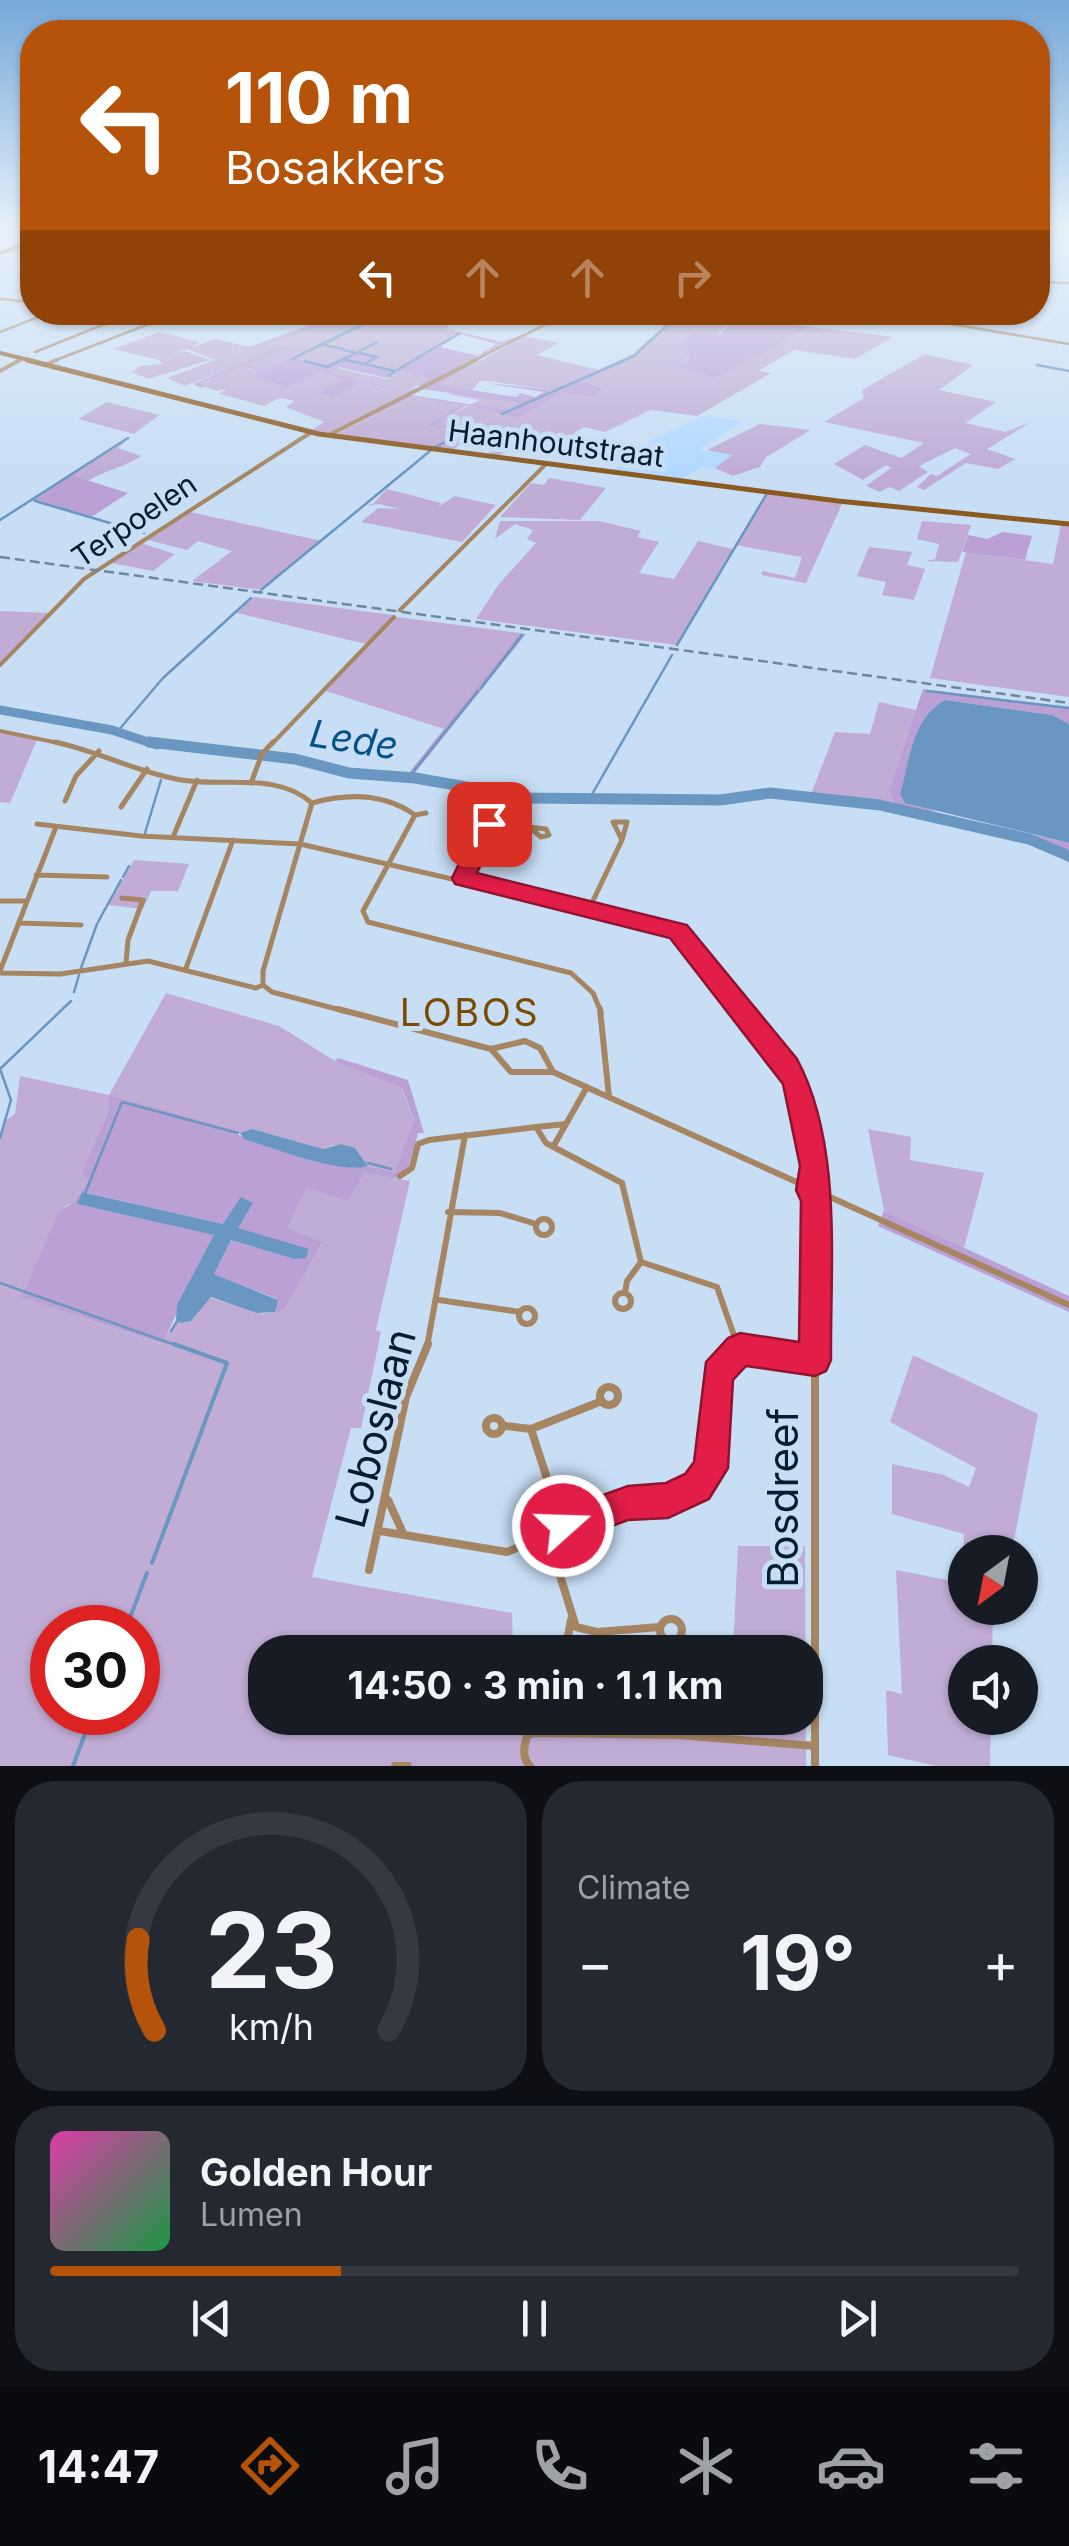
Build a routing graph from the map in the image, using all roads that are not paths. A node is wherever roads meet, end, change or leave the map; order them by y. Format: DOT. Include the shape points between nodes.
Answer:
graph roads {
  1 [pos="104,325"];
  2 [pos="147,325"];
  3 [pos="545,325"];
  4 [pos="957,325"];
  5 [pos="1069,344"];
  6 [pos="35,352"];
  7 [pos="0,353"];
  8 [pos="22,359"];
  9 [pos="44,364"];
  10 [pos="0,371"];
  11 [pos="310,433"];
  12 [pos="328,436"];
  13 [pos="546,464"];
  14 [pos="1069,524"];
  15 [pos="400,610"];
  16 [pos="394,617"];
  17 [pos="0,665"];
  18 [pos="0,731"];
  19 [pos="100,751"];
  20 [pos="147,769"];
  21 [pos="197,780"];
  22 [pos="251,783"];
  23 [pos="65,801"];
  24 [pos="312,803"];
  25 [pos="121,807"];
  26 [pos="426,813"];
  27 [pos="415,815"];
  28 [pos="37,824"];
  29 [pos="56,827"];
  30 [pos="529,828"];
  31 [pos="173,837"];
  32 [pos="232,840"];
  33 [pos="622,840"];
  34 [pos="300,844"];
  35 [pos="389,862"];
  36 [pos="36,875"];
  37 [pos="107,877"];
  38 [pos="463,878"];
  39 [pos="122,898"];
  40 [pos="0,901"];
  41 [pos="26,901"];
  42 [pos="589,909"];
  43 [pos="19,923"];
  44 [pos="81,925"];
  45 [pos="126,963"];
  46 [pos="185,970"];
  47 [pos="0,972"];
  48 [pos="264,986"];
  49 [pos="490,1049"];
  50 [pos="554,1072"];
  51 [pos="587,1087"];
  52 [pos="609,1097"];
  53 [pos="566,1124"];
  54 [pos="536,1128"];
  55 [pos="466,1135"];
  56 [pos="554,1147"];
  57 [pos="400,1176"];
  58 [pos="810,1190"];
  59 [pos="448,1212"];
  60 [pos="536,1224"];
  61 [pos="641,1262"];
  62 [pos="625,1292"];
  63 [pos="439,1300"];
  64 [pos="1069,1304"];
  65 [pos="520,1312"];
  66 [pos="740,1349"];
  67 [pos="815,1360"];
  68 [pos="602,1401"];
  69 [pos="504,1426"];
  70 [pos="531,1430"];
  71 [pos="386,1497"];
  72 [pos="563,1526"];
  73 [pos="380,1530"];
  74 [pos="404,1533"];
  75 [pos="548,1537"];
  76 [pos="369,1570"];
  77 [pos="570,1620"];
  78 [pos="660,1627"];
  79 [pos="567,1635"];
  80 [pos="815,1746"];
  81 [pos="395,1766"];
  82 [pos="408,1766"];
  83 [pos="527,1766"];
  84 [pos="814,1766"];
  1 -- 6 [label="street"];
  2 -- 9 [label="street"];
  3 -- 12 [label="street"];
  4 -- 5 [label="street"];
  7 -- 8 [label="street, Haanhoutstraat"];
  8 -- 9 [label="street, Haanhoutstraat"];
  8 -- 10 [label="street"];
  9 -- 11 [label="street, Haanhoutstraat"];
  11 -- 12 [label="street, Haanhoutstraat"];
  11 -- 17 [label="street, Terpoelen" via="84,579"];
  12 -- 13 [label="street, Haanhoutstraat"];
  13 -- 14 [label="street, Haanhoutstraat"];
  13 -- 15 [label="street"];
  16 -- 22 [label="street" via="261,756"];
  18 -- 19 [label="street"];
  19 -- 20 [label="street"];
  19 -- 23 [label="street" via="76,776"];
  20 -- 21 [label="street"];
  20 -- 25 [label="street"];
  21 -- 22 [label="street"];
  21 -- 31 [label="street"];
  22 -- 24 [label="street" via="292,786"];
  24 -- 27 [label="street" via="345,795 399,803"];
  24 -- 34 [label="street"];
  26 -- 27 [label="street"];
  27 -- 35 [label="street"];
  28 -- 29 [label="street, Bosdreef"];
  29 -- 31 [label="street, Bosdreef"];
  29 -- 36 [label="street"];
  30 -- 38 [label="street" via="489,824"];
  31 -- 32 [label="street, Bosdreef"];
  32 -- 34 [label="street, Bosdreef"];
  32 -- 46 [label="street"];
  33 -- 42 [label="street"];
  34 -- 35 [label="street, Bosdreef"];
  34 -- 48 [label="street"];
  35 -- 38 [label="street, Bosdreef"];
  35 -- 52 [label="street" via="363,911 368,922 589,983 597,998"];
  36 -- 37 [label="street"];
  36 -- 41 [label="street"];
  38 -- 42 [label="street, Bosdreef"];
  39 -- 45 [label="street" via="144,900"];
  40 -- 41 [label="street"];
  41 -- 43 [label="street"];
  42 -- 58 [label="street, Bosdreef" via="678,931 729,991 796,1083 814,1166"];
  43 -- 44 [label="street"];
  43 -- 47 [label="street"];
  45 -- 46 [label="street"];
  45 -- 47 [label="street" via="60,974"];
  46 -- 48 [label="street"];
  48 -- 49 [label="street"];
  49 -- 50 [label="street" via="515,1074"];
  49 -- 50 [label="street" via="530,1042"];
  50 -- 51 [label="street"];
  51 -- 52 [label="street"];
  51 -- 53 [label="street"];
  52 -- 58 [label="street"];
  53 -- 54 [label="street"];
  53 -- 56 [label="street"];
  54 -- 55 [label="street"];
  54 -- 56 [label="street"];
  55 -- 57 [label="street" via="418,1144 412,1168"];
  55 -- 59 [label="street, Loboslaan"];
  56 -- 61 [label="street" via="622,1183"];
  58 -- 64 [label="street"];
  58 -- 67 [label="street, Bosdreef"];
  59 -- 60 [label="street" via="500,1212"];
  59 -- 63 [label="street, Loboslaan"];
  61 -- 62 [label="street"];
  61 -- 66 [label="street" via="717,1287"];
  63 -- 65 [label="street, Loboslaan"];
  63 -- 71 [label="street, Loboslaan" via="406,1398"];
  66 -- 67 [label="street"];
  66 -- 72 [label="street" via="717,1373 711,1468 697,1486 668,1500 628,1503"];
  67 -- 80 [label="street, Bosdreef"];
  68 -- 70 [label="street"];
  69 -- 70 [label="street"];
  70 -- 72 [label="street"];
  71 -- 73 [label="street, Loboslaan"];
  71 -- 74 [label="street"];
  72 -- 75 [label="street"];
  73 -- 74 [label="street"];
  73 -- 76 [label="street, Loboslaan"];
  74 -- 75 [label="street" via="507,1552"];
  75 -- 77 [label="street"];
  77 -- 78 [label="street" via="599,1634"];
  77 -- 79 [label="street"];
  80 -- 83 [label="street" via="538,1733 528,1734 524,1745"];
  80 -- 84 [label="street, Bosdreef"];
  81 -- 82 [label="street"];
}
